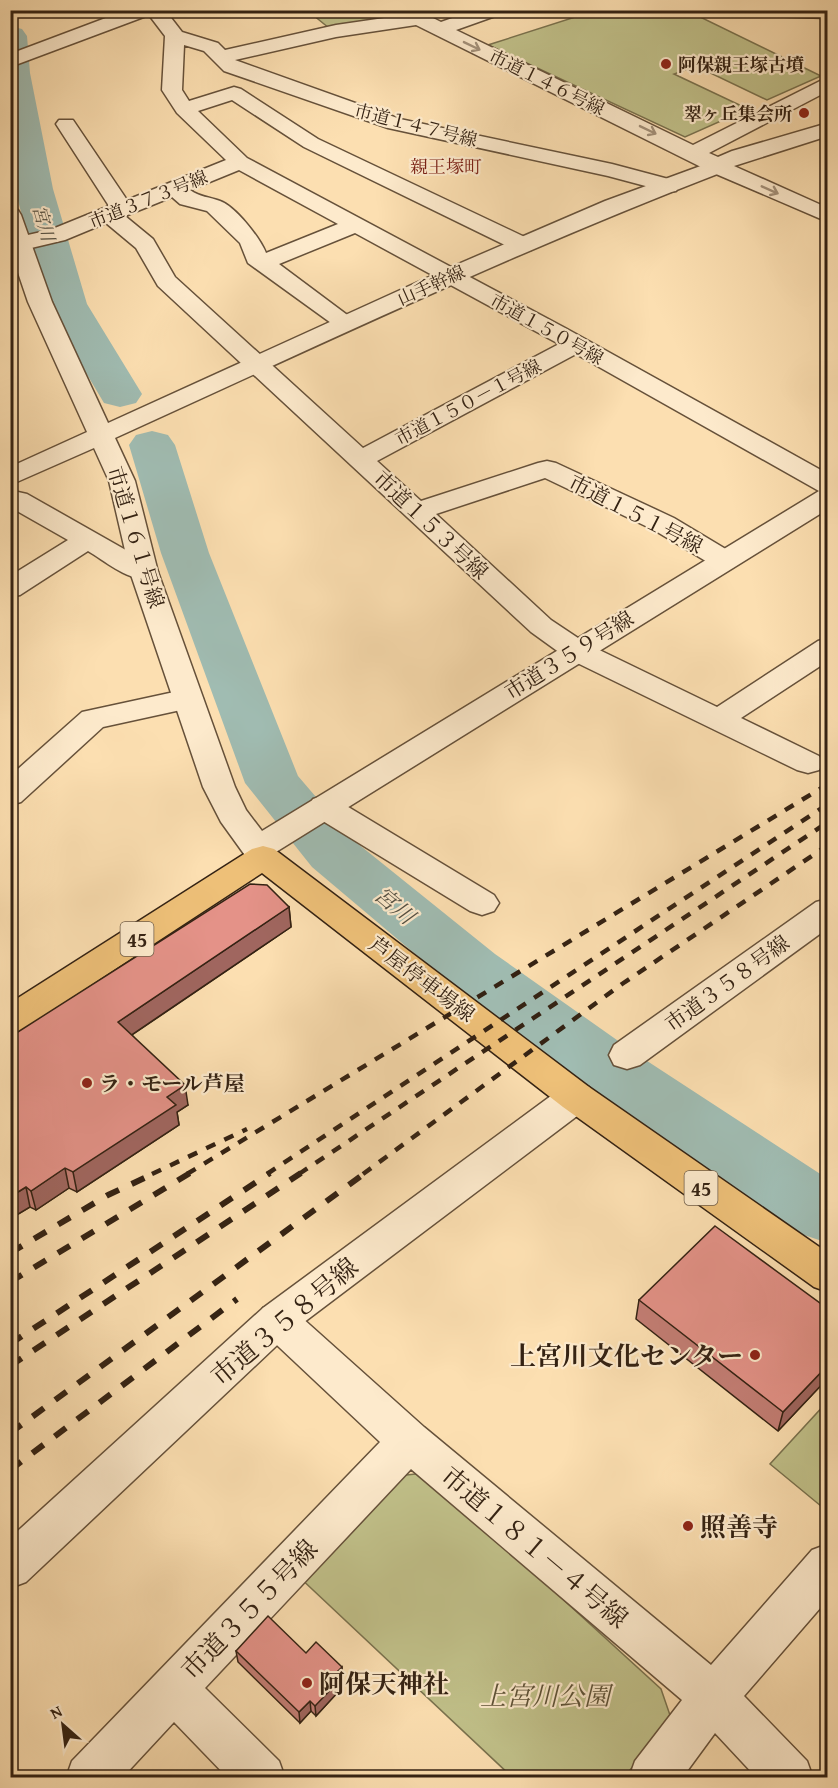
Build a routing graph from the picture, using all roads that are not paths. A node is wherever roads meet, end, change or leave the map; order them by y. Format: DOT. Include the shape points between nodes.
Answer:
graph roads {
  1 [pos="146,10"];
  2 [pos="155,10"];
  3 [pos="494,10"];
  4 [pos="769,10"];
  5 [pos="828,12"];
  6 [pos="409,15"];
  7 [pos="436,30"];
  8 [pos="175,36"];
  9 [pos="222,57"];
  10 [pos="17,58"];
  11 [pos="828,83"];
  12 [pos="184,109"];
  13 [pos="66,124"];
  14 [pos="828,129"];
  15 [pos="828,140"];
  16 [pos="694,153"];
  17 [pos="240,162"];
  18 [pos="717,166"];
  19 [pos="668,186"];
  20 [pos="174,188"];
  21 [pos="116,211"];
  22 [pos="10,215"];
  23 [pos="828,216"];
  24 [pos="355,225"];
  25 [pos="32,241"];
  26 [pos="523,245"];
  27 [pos="262,263"];
  28 [pos="450,276"];
  29 [pos="346,323"];
  30 [pos="576,344"];
  31 [pos="258,363"];
  32 [pos="110,430"];
  33 [pos="360,460"];
  34 [pos="828,484"];
  35 [pos="828,497"];
  36 [pos="18,503"];
  37 [pos="416,512"];
  38 [pos="87,540"];
  39 [pos="724,560"];
  40 [pos="144,572"];
  41 [pos="10,589"];
  42 [pos="828,647"];
  43 [pos="577,651"];
  44 [pos="188,699"];
  45 [pos="719,719"];
  46 [pos="808,763"];
  47 [pos="10,794"];
  48 [pos="308,818"];
  49 [pos="260,853"];
  50 [pos="482,903"];
  51 [pos="828,911"];
  52 [pos="10,1021"];
  53 [pos="627,1055"];
  54 [pos="576,1097"];
  55 [pos="828,1275"];
  56 [pos="277,1320"];
  57 [pos="409,1442"];
  58 [pos="828,1565"];
  59 [pos="10,1567"];
  60 [pos="173,1688"];
  61 [pos="713,1697"];
  62 [pos="89,1778"];
  63 [pos="262,1778"];
  64 [pos="652,1778"];
  65 [pos="790,1778"];
  1 -- 10 [label="street"];
  2 -- 8 [label="street"];
  3 -- 7 [label="street"];
  4 -- 5 [label="street"];
  6 -- 7 [label="street, 市道１４６号線"];
  6 -- 9 [label="street"];
  7 -- 16 [label="street, 市道１４６号線, one-way"];
  8 -- 9 [label="street, 市道１４７号線" via="211,47"];
  8 -- 12 [label="street, 市道１５０号線" via="172,90"];
  9 -- 19 [label="street, 市道１４７号線" via="231,67 395,124 612,170"];
  11 -- 16 [label="street"];
  12 -- 17 [label="street, 市道１５０号線"];
  12 -- 26 [label="street" via="234,93 311,143"];
  13 -- 21 [label="street, 市道１５３号線"];
  14 -- 18 [label="street, 山手幹線" via="739,155"];
  15 -- 18 [label="street, 山手幹線" via="752,162"];
  16 -- 18 [label="street, 市道１４６号線"];
  17 -- 20 [label="street, 市道３７３号線"];
  17 -- 24 [label="street, 市道１５０号線"];
  18 -- 19 [label="street, 山手幹線"];
  18 -- 23 [label="street, one-way"];
  19 -- 26 [label="street, 山手幹線"];
  20 -- 21 [label="street, 市道３７３号線"];
  20 -- 27 [label="street" via="188,200 216,206 250,241"];
  21 -- 25 [label="street, 市道３７３号線"];
  21 -- 31 [label="street, 市道１５３号線" via="145,244 166,281"];
  22 -- 25 [label="street, 市道１６１号線"];
  24 -- 27 [label="street"];
  24 -- 28 [label="street, 市道１５０号線"];
  25 -- 32 [label="street, 市道１６１号線" via="40,302"];
  26 -- 28 [label="street, 山手幹線"];
  27 -- 29 [label="street"];
  28 -- 29 [label="street, 山手幹線"];
  28 -- 30 [label="street, 市道１５０号線"];
  29 -- 31 [label="street, 山手幹線"];
  30 -- 33 [label="street, 市道１５０－１号線"];
  30 -- 34 [label="street, 市道１５０号線"];
  31 -- 32 [label="street, 山手幹線"];
  31 -- 33 [label="street, 市道１５３号線"];
  32 -- 36 [label="street"];
  32 -- 40 [label="street, 市道１６１号線"];
  33 -- 37 [label="street, 市道１５３号線"];
  35 -- 39 [label="street, 市道３５９号線"];
  36 -- 38 [label="street"];
  37 -- 39 [label="street, 市道１５１号線" via="547,469 664,524"];
  37 -- 43 [label="street, 市道１５３号線" via="541,626"];
  38 -- 40 [label="street"];
  38 -- 41 [label="street"];
  39 -- 43 [label="street, 市道３５９号線"];
  40 -- 44 [label="street, 市道１６１号線"];
  42 -- 45 [label="street"];
  43 -- 45 [label="street, 市道１５３号線"];
  43 -- 48 [label="street, 市道３５９号線"];
  44 -- 47 [label="street" via="93,719"];
  44 -- 49 [label="street, 市道１６１号線" via="219,788"];
  45 -- 46 [label="street, 市道１５３号線"];
  48 -- 49 [label="street, 市道３５９号線"];
  48 -- 50 [label="street"];
  49 -- 52 [label="main road, 45"];
  49 -- 54 [label="main road, 芦屋停車場線 / 45"];
  51 -- 53 [label="street, 市道３５８号線"];
  54 -- 55 [label="main road, 芦屋停車場線 / 45"];
  54 -- 56 [label="street, 市道３５８号線"];
  56 -- 57 [label="street, 市道１８１－４号線"];
  56 -- 59 [label="street, 市道３５８号線"];
  57 -- 60 [label="street, 市道３５５号線"];
  57 -- 61 [label="street, 市道１８１－４号線"];
  58 -- 61 [label="street"];
  60 -- 62 [label="street, 市道３５５号線"];
  60 -- 63 [label="street"];
  61 -- 64 [label="street"];
  61 -- 65 [label="street, 市道１８１－４号線"];
}
